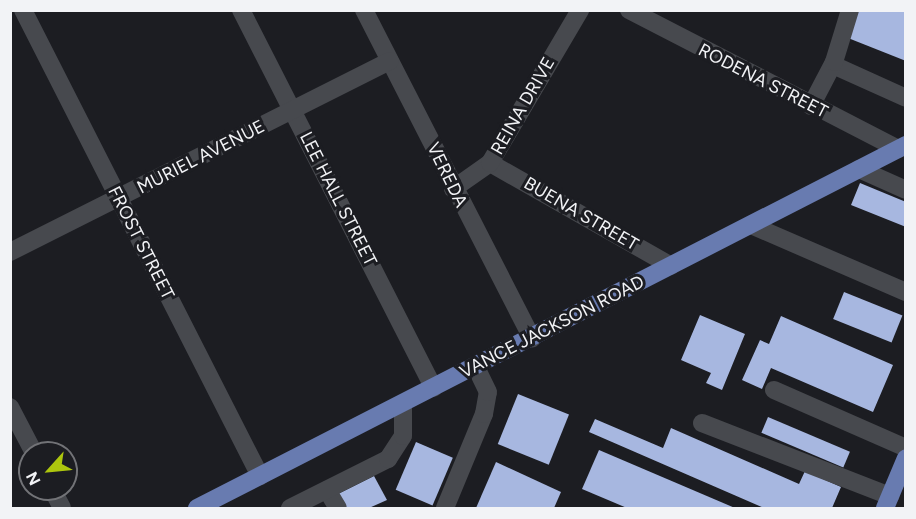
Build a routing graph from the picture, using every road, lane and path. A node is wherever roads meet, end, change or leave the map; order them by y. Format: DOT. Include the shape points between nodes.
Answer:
graph roads {
  1 [pos="23,10"];
  2 [pos="241,10"];
  3 [pos="364,10"];
  4 [pos="580,10"];
  5 [pos="629,10"];
  6 [pos="850,10"];
  7 [pos="390,61"];
  8 [pos="832,65"];
  9 [pos="906,98"];
  10 [pos="811,106"];
  11 [pos="293,111"];
  12 [pos="902,147"];
  13 [pos="490,163"];
  14 [pos="859,169"];
  15 [pos="453,189"];
  16 [pos="906,190"];
  17 [pos="119,198"];
  18 [pos="751,225"];
  19 [pos="10,252"];
  20 [pos="671,266"];
  21 [pos="906,292"];
  22 [pos="532,338"];
  23 [pos="475,365"];
  24 [pos="434,388"];
  25 [pos="774,390"];
  26 [pos="403,404"];
  27 [pos="10,407"];
  28 [pos="702,423"];
  29 [pos="28,441"];
  30 [pos="906,448"];
  31 [pos="906,458"];
  32 [pos="260,476"];
  33 [pos="327,490"];
  34 [pos="887,502"];
  35 [pos="197,508"];
  36 [pos="290,508"];
  37 [pos="338,508"];
  38 [pos="445,508"];
  1 -- 17 [label="street, FROST STREET"];
  2 -- 11 [label="street, LEE HALL STREET"];
  3 -- 7 [label="street, VEREDA"];
  4 -- 13 [label="street, REINA DRIVE"];
  5 -- 10 [label="street, RODENA STREET"];
  6 -- 8 [label="street"];
  7 -- 11 [label="street, MURIEL AVENUE"];
  7 -- 15 [label="street, VEREDA"];
  8 -- 9 [label="street"];
  8 -- 10 [label="street"];
  10 -- 12 [label="street, RODENA STREET"];
  11 -- 17 [label="street, MURIEL AVENUE"];
  11 -- 24 [label="street, LEE HALL STREET"];
  12 -- 14 [label="main road, VANCE JACKSON ROAD"];
  13 -- 15 [label="street, REINA DRIVE"];
  13 -- 20 [label="street, BUENA STREET"];
  14 -- 16 [label="street"];
  14 -- 18 [label="main road, VANCE JACKSON ROAD"];
  15 -- 22 [label="street, VEREDA"];
  17 -- 19 [label="street, MURIEL AVENUE"];
  17 -- 32 [label="street, FROST STREET"];
  18 -- 20 [label="main road, VANCE JACKSON ROAD"];
  18 -- 21 [label="street"];
  20 -- 22 [label="main road, VANCE JACKSON ROAD"];
  22 -- 23 [label="main road, VANCE JACKSON ROAD"];
  23 -- 24 [label="main road, VANCE JACKSON ROAD"];
  23 -- 38 [label="street" via="488,392 484,414"];
  24 -- 26 [label="main road, VANCE JACKSON ROAD"];
  25 -- 30 [label="street"];
  26 -- 32 [label="main road, VANCE JACKSON ROAD"];
  26 -- 33 [label="street" via="406,422 398,448 387,459"];
  27 -- 29 [label="street"];
  28 -- 34 [label="street"];
  31 -- 34 [label="main road"];
  32 -- 35 [label="main road, VANCE JACKSON ROAD"];
  33 -- 36 [label="street"];
  33 -- 37 [label="street"];
}
